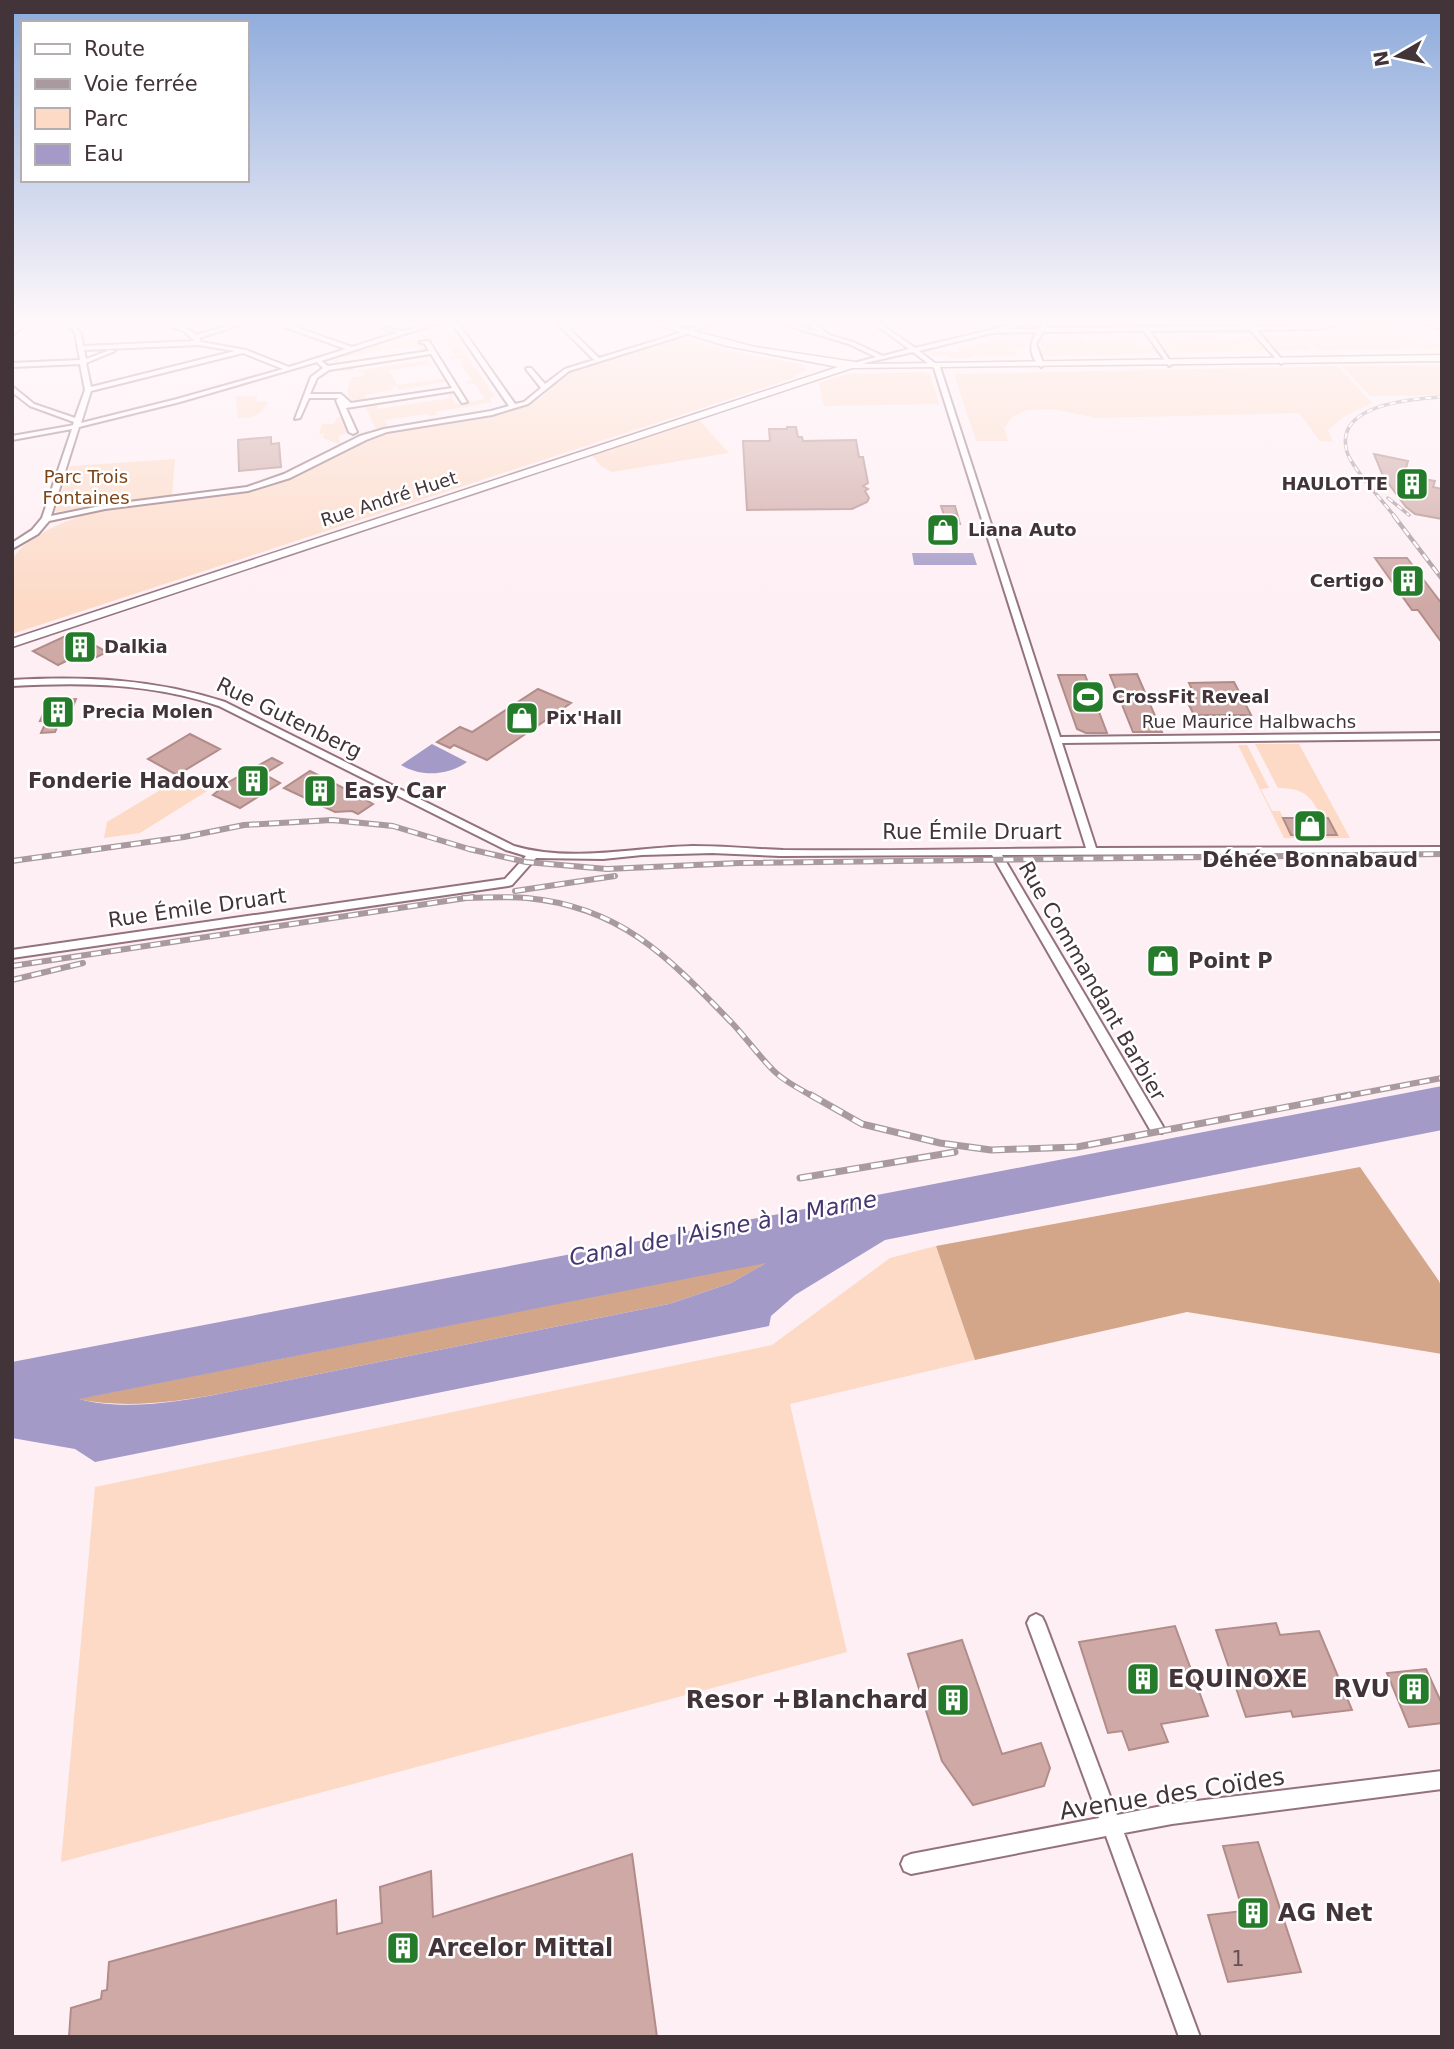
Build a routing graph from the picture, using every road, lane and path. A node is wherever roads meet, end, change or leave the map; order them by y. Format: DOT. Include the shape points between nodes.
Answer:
graph roads {
  1 [pos="59,416"];
  2 [pos="80,416"];
  3 [pos="111,416"];
  4 [pos="348,416"];
  5 [pos="465,416"];
  6 [pos="695,416"];
  7 [pos="952,416"];
  8 [pos="78,423"];
  9 [pos="353,432"];
  10 [pos="40,433"];
  11 [pos="12,438"];
  12 [pos="46,519"];
  13 [pos="12,547"];
  14 [pos="12,643"];
  15 [pos="12,683"];
  16 [pos="1442,736"];
  17 [pos="1056,740"];
  18 [pos="1442,844"];
  19 [pos="1163,850"];
  20 [pos="1442,850"];
  21 [pos="996,851"];
  22 [pos="1092,851"];
  23 [pos="533,855"];
  24 [pos="12,954"];
  25 [pos="1157,1129"];
  26 [pos="1036,1623"];
  27 [pos="1442,1780"];
  28 [pos="1110,1828"];
  29 [pos="911,1864"];
  30 [pos="1190,2037"];
  1 -- 8 [label="street"];
  2 -- 8 [label="street"];
  3 -- 8 [label="street"];
  4 -- 9 [label="street"];
  5 -- 12 [label="street" via="386,430 248,489"];
  6 -- 14 [label="street, Rue André Huet"];
  7 -- 17 [label="street"];
  8 -- 10 [label="street"];
  8 -- 12 [label="street"];
  10 -- 11 [label="street"];
  12 -- 13 [label="street"];
  15 -- 23 [label="street, Rue Gutenberg" via="124,681 211,700 500,843"];
  16 -- 17 [label="street, Rue Maurice Halbwachs"];
  17 -- 22 [label="street"];
  18 -- 19 [label="street, Rue Émile Druart" via="1177,846"];
  19 -- 20 [label="street, Rue Émile Druart"];
  19 -- 22 [label="street, Rue Émile Druart"];
  21 -- 22 [label="street, Rue Émile Druart"];
  21 -- 23 [label="street, Rue Émile Druart"];
  21 -- 25 [label="street, Rue Commandant Barbier"];
  23 -- 24 [label="street, Rue Émile Druart" via="508,882"];
  26 -- 28 [label="street"];
  27 -- 28 [label="street, Avenue des Coïdes" via="1172,1814"];
  28 -- 29 [label="street, Avenue des Coïdes"];
  28 -- 30 [label="street"];
}
